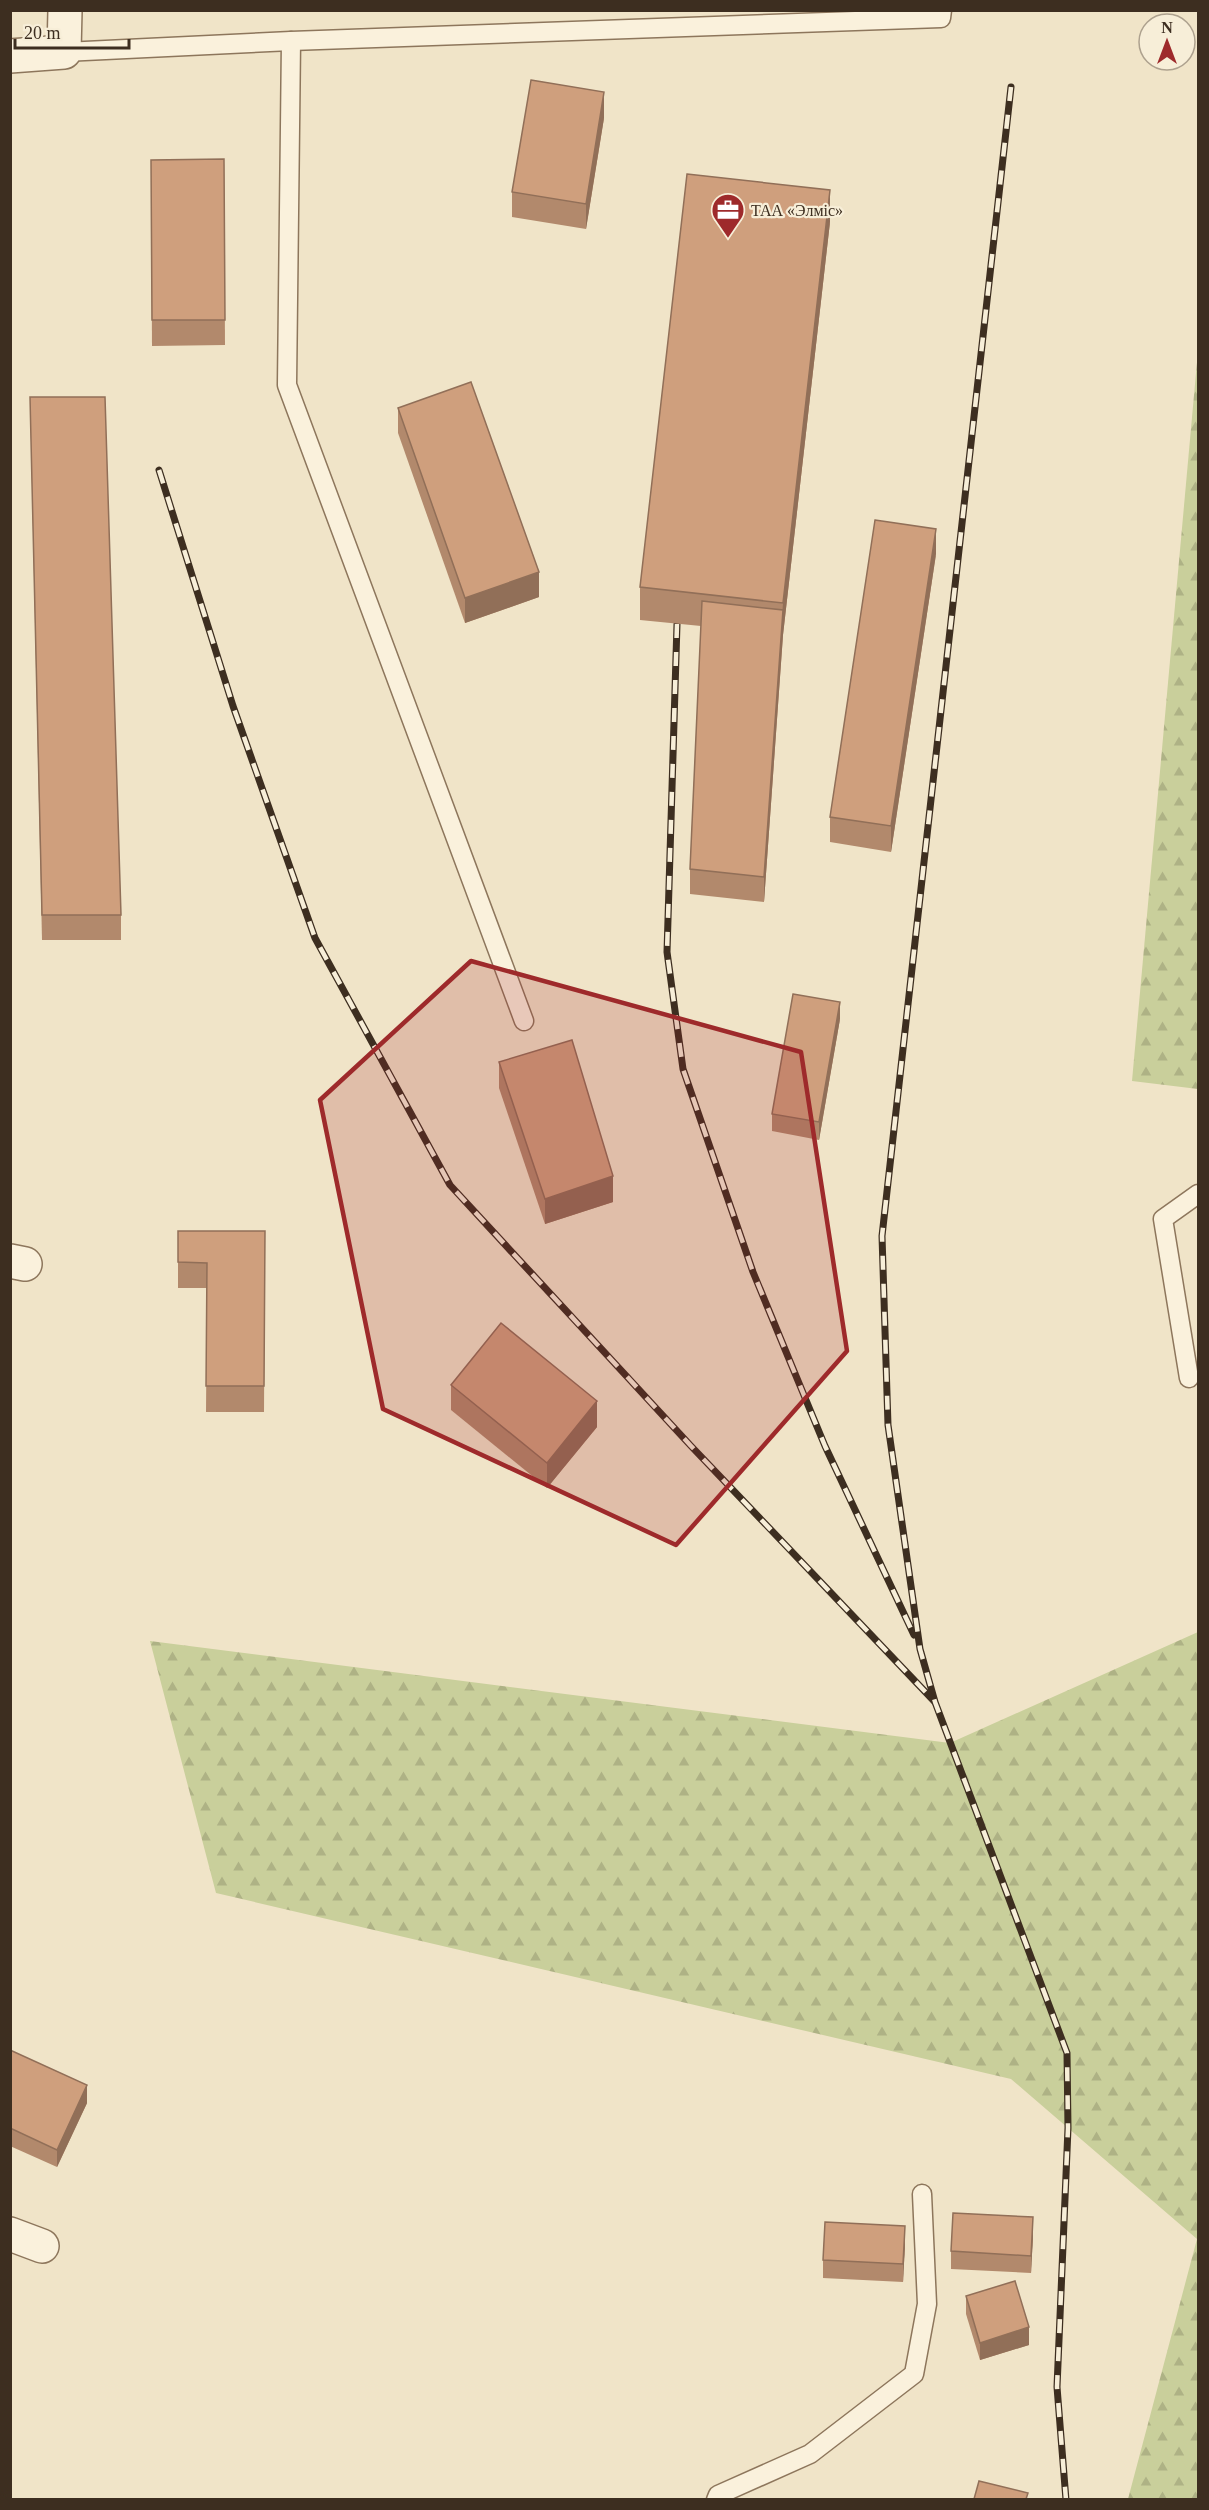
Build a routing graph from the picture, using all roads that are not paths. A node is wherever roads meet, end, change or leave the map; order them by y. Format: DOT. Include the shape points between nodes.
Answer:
graph roads {
  1 [pos="66,10"];
  2 [pos="942,10"];
  3 [pos="291,41"];
  4 [pos="64,52"];
  5 [pos="10,56"];
  6 [pos="524,1021"];
  7 [pos="1198,1194"];
  8 [pos="1189,1378"];
  9 [pos="922,2194"];
  10 [pos="10,2234"];
  11 [pos="42,2246"];
  12 [pos="716,2499"];
  1 -- 4 [label="street"];
  2 -- 3 [label="lane" via="941,18"];
  3 -- 4 [label="lane"];
  3 -- 6 [label="lane" via="287,385"];
  4 -- 5 [label="street"];
  7 -- 8 [label="lane" via="1163,1219"];
  9 -- 12 [label="lane" via="927,2304 914,2374 810,2454"];
  10 -- 11 [label="street"];
}
